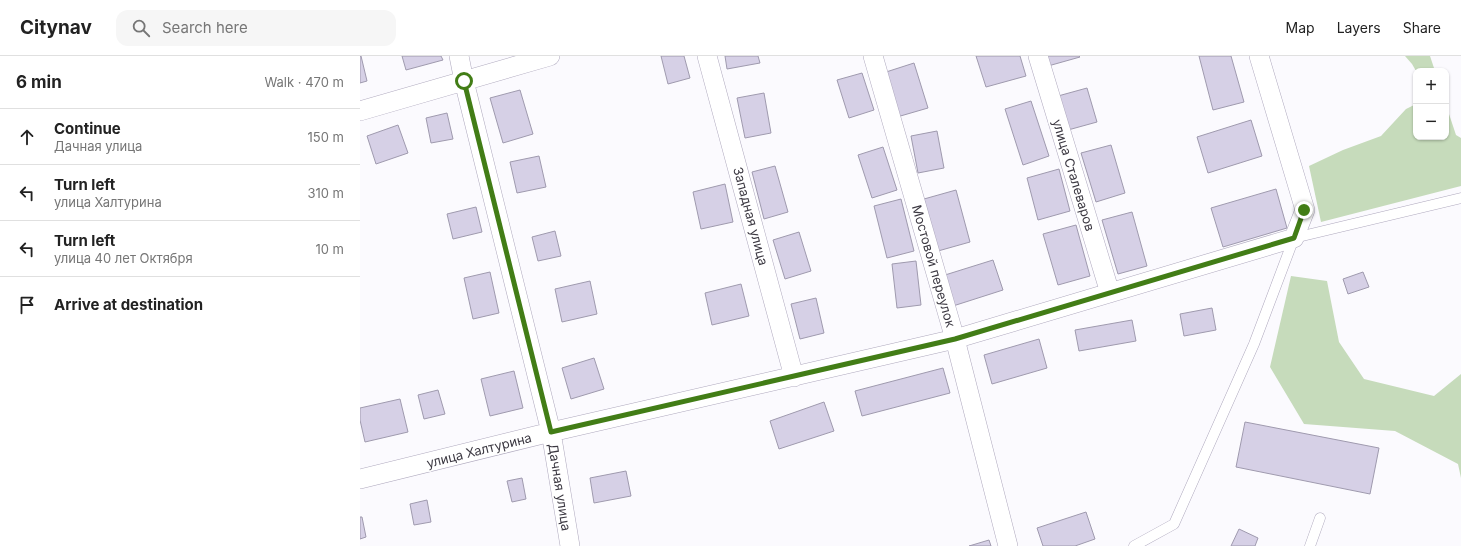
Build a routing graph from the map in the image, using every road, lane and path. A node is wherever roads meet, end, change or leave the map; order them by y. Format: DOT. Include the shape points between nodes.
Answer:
graph roads {
  1 [pos="459,56"];
  2 [pos="550,56"];
  3 [pos="708,56"];
  4 [pos="873,56"];
  5 [pos="1038,56"];
  6 [pos="1259,56"];
  7 [pos="464,81"];
  8 [pos="360,111"];
  9 [pos="1461,198"];
  10 [pos="1294,238"];
  11 [pos="1110,293"];
  12 [pos="955,339"];
  13 [pos="794,377"];
  14 [pos="551,432"];
  15 [pos="360,479"];
  16 [pos="1320,518"];
  17 [pos="570,546"];
  18 [pos="1008,546"];
  19 [pos="1134,546"];
  20 [pos="1310,546"];
  1 -- 7 [label="street, Дачная улица"];
  2 -- 7 [label="street"];
  3 -- 13 [label="street, Западная улица"];
  4 -- 12 [label="street, Мостовой переулок"];
  5 -- 11 [label="street, улица Сталеваров"];
  6 -- 10 [label="street" via="1304,210"];
  7 -- 8 [label="street"];
  7 -- 14 [label="street, Дачная улица"];
  9 -- 10 [label="lane"];
  10 -- 11 [label="street, улица Халтурина"];
  10 -- 19 [label="lane" via="1254,344 1174,524"];
  11 -- 12 [label="street, улица Халтурина"];
  12 -- 13 [label="street, улица Халтурина"];
  12 -- 18 [label="street, Мостовой переулок"];
  13 -- 14 [label="street, улица Халтурина"];
  14 -- 15 [label="street, улица Халтурина"];
  14 -- 17 [label="street, Дачная улица"];
  16 -- 20 [label="lane"];
}
